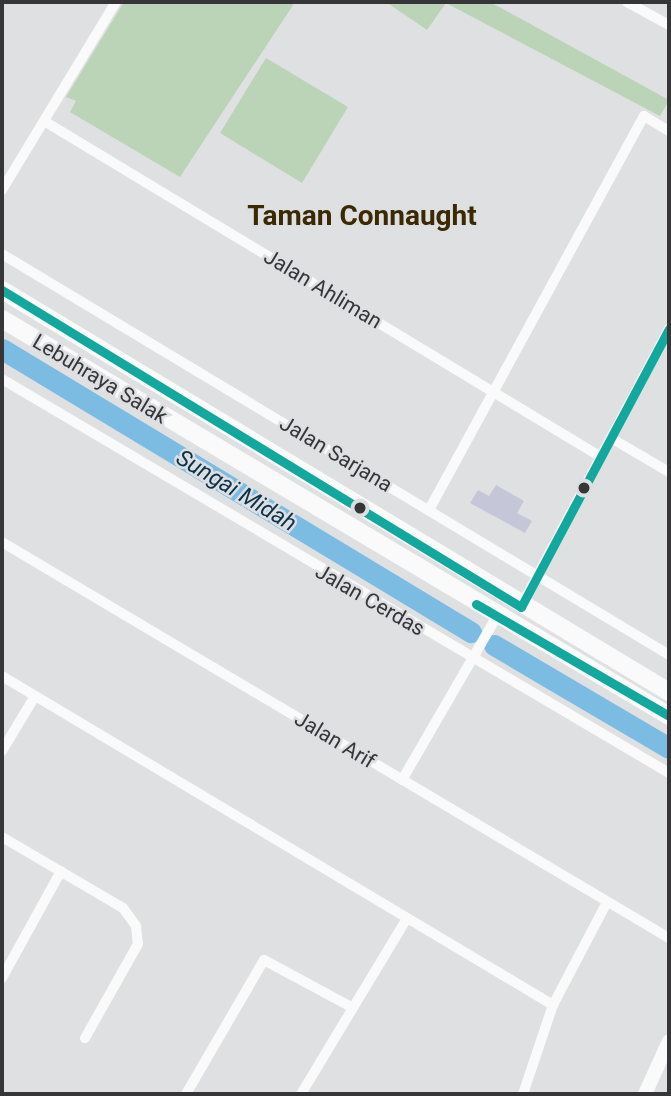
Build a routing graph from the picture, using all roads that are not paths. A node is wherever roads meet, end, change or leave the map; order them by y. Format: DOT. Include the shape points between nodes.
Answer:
graph roads {
  1 [pos="116,2"];
  2 [pos="627,2"];
  3 [pos="669,25"];
  4 [pos="44,121"];
  5 [pos="669,131"];
  6 [pos="2,190"];
  7 [pos="2,254"];
  8 [pos="2,290"];
  9 [pos="2,320"];
  10 [pos="669,329"];
  11 [pos="2,379"];
  12 [pos="493,392"];
  13 [pos="611,438"];
  14 [pos="601,457"];
  15 [pos="669,472"];
  16 [pos="429,510"];
  17 [pos="2,542"];
  18 [pos="538,576"];
  19 [pos="521,607"];
  20 [pos="497,616"];
  21 [pos="669,655"];
  22 [pos="472,660"];
  23 [pos="2,676"];
  24 [pos="669,692"];
  25 [pos="35,696"];
  26 [pos="669,716"];
  27 [pos="2,751"];
  28 [pos="669,773"];
  29 [pos="402,780"];
  30 [pos="2,837"];
  31 [pos="61,872"];
  32 [pos="607,902"];
  33 [pos="407,918"];
  34 [pos="669,938"];
  35 [pos="2,978"];
  36 [pos="553,1005"];
  37 [pos="353,1008"];
  38 [pos="85,1038"];
  39 [pos="669,1044"];
  40 [pos="187,1094"];
  41 [pos="301,1094"];
  42 [pos="523,1094"];
  43 [pos="645,1094"];
  1 -- 4 [label="street"];
  2 -- 3 [label="street"];
  4 -- 6 [label="street"];
  4 -- 12 [label="street, Jalan Ahliman"];
  5 -- 12 [label="street" via="644,116"];
  7 -- 16 [label="street, Jalan Sarjana"];
  8 -- 19 [label="highway, Lebuhraya Salak"];
  9 -- 20 [label="highway, Lebuhraya Salak"];
  10 -- 13 [label="street"];
  11 -- 22 [label="street, Jalan Cerdas"];
  12 -- 14 [label="street, Jalan Ahliman"];
  12 -- 16 [label="street"];
  13 -- 14 [label="street"];
  13 -- 15 [label="street"];
  14 -- 18 [label="street"];
  16 -- 18 [label="street, Jalan Sarjana"];
  17 -- 29 [label="street, Jalan Arif"];
  18 -- 19 [label="street"];
  18 -- 21 [label="street, Jalan Sarjana"];
  19 -- 24 [label="highway, Lebuhraya Salak"];
  20 -- 22 [label="street"];
  20 -- 26 [label="highway, Lebuhraya Salak"];
  22 -- 28 [label="street, Jalan Cerdas"];
  22 -- 29 [label="street"];
  23 -- 25 [label="street"];
  25 -- 27 [label="street"];
  25 -- 33 [label="street"];
  29 -- 32 [label="street, Jalan Arif"];
  30 -- 31 [label="street"];
  31 -- 35 [label="street"];
  31 -- 38 [label="street" via="123,908 139,934"];
  32 -- 34 [label="street, Jalan Arif"];
  32 -- 36 [label="street"];
  33 -- 36 [label="street"];
  33 -- 37 [label="street"];
  36 -- 42 [label="street"];
  37 -- 40 [label="street" via="264,960"];
  37 -- 41 [label="street"];
  39 -- 43 [label="street"];
}
